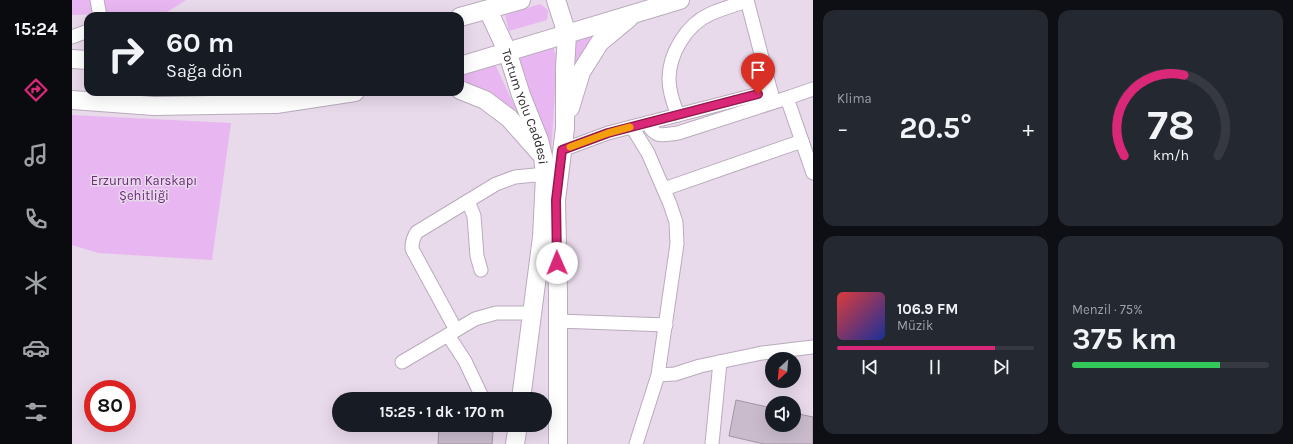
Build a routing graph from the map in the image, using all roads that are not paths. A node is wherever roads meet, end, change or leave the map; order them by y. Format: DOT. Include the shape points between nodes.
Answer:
graph roads {
  1 [pos="97,0"];
  2 [pos="521,0"];
  3 [pos="556,0"];
  4 [pos="680,0"];
  5 [pos="747,1"];
  6 [pos="486,5"];
  7 [pos="99,12"];
  8 [pos="635,12"];
  9 [pos="464,15"];
  10 [pos="84,33"];
  11 [pos="567,34"];
  12 [pos="72,37"];
  13 [pos="507,51"];
  14 [pos="72,59"];
  15 [pos="84,60"];
  16 [pos="464,65"];
  17 [pos="813,89"];
  18 [pos="464,92"];
  19 [pos="329,96"];
  20 [pos="773,96"];
  21 [pos="787,98"];
  22 [pos="72,100"];
  23 [pos="678,115"];
  24 [pos="647,123"];
  25 [pos="632,126"];
  26 [pos="564,128"];
  27 [pos="802,141"];
  28 [pos="562,150"];
  29 [pos="543,156"];
  30 [pos="813,173"];
  31 [pos="545,176"];
  32 [pos="664,189"];
  33 [pos="468,201"];
  34 [pos="481,270"];
  35 [pos="532,313"];
  36 [pos="558,321"];
  37 [pos="666,325"];
  38 [pos="452,333"];
  39 [pos="813,346"];
  40 [pos="402,362"];
  41 [pos="720,362"];
  42 [pos="658,375"];
  43 [pos="480,392"];
  44 [pos="522,392"];
  45 [pos="517,432"];
  46 [pos="515,444"];
  47 [pos="558,444"];
  48 [pos="636,444"];
  49 [pos="712,444"];
  1 -- 7 [label="street"];
  2 -- 6 [label="highway"];
  3 -- 11 [label="highway, Tortum Yolu Caddesi"];
  4 -- 8 [label="highway"];
  5 -- 20 [label="street"];
  5 -- 23 [label="street" via="709,14 681,41 671,62 669,79 671,96"];
  6 -- 9 [label="highway"];
  6 -- 13 [label="highway, Tortum Yolu Caddesi"];
  8 -- 11 [label="highway"];
  8 -- 26 [label="highway" via="600,42 581,72"];
  10 -- 12 [label="street"];
  11 -- 13 [label="highway"];
  11 -- 26 [label="highway, Tortum Yolu Caddesi"];
  13 -- 16 [label="highway"];
  13 -- 29 [label="highway, Tortum Yolu Caddesi"];
  14 -- 15 [label="highway"];
  17 -- 21 [label="street"];
  18 -- 29 [label="highway" via="485,100 509,118"];
  19 -- 22 [label="highway" via="276,104 154,106"];
  20 -- 21 [label="street"];
  20 -- 23 [label="street"];
  20 -- 24 [label="street" via="678,133 660,135 653,132"];
  21 -- 27 [label="street"];
  23 -- 24 [label="street"];
  24 -- 25 [label="street"];
  25 -- 28 [label="street"];
  25 -- 32 [label="street" via="648,153"];
  26 -- 28 [label="highway, Tortum Yolu Caddesi"];
  27 -- 30 [label="street"];
  27 -- 32 [label="street"];
  28 -- 36 [label="highway, Tortum Yolu Caddesi" via="556,200"];
  29 -- 31 [label="highway, Tortum Yolu Caddesi"];
  31 -- 33 [label="street" via="505,180"];
  31 -- 35 [label="highway, Tortum Yolu Caddesi" via="542,237"];
  32 -- 37 [label="street" via="676,222 677,244"];
  33 -- 34 [label="street" via="474,216 476,250"];
  33 -- 38 [label="street" via="417,232 412,244 412,249"];
  35 -- 38 [label="street" via="496,313 475,319"];
  35 -- 44 [label="highway, Tortum Yolu Caddesi"];
  36 -- 37 [label="street"];
  36 -- 47 [label="highway, Tortum Yolu Caddesi"];
  37 -- 42 [label="street"];
  38 -- 40 [label="street"];
  38 -- 43 [label="street"];
  39 -- 41 [label="street"];
  41 -- 42 [label="street" via="675,374"];
  41 -- 49 [label="street"];
  42 -- 48 [label="street"];
  45 -- 46 [label="highway"];
}
